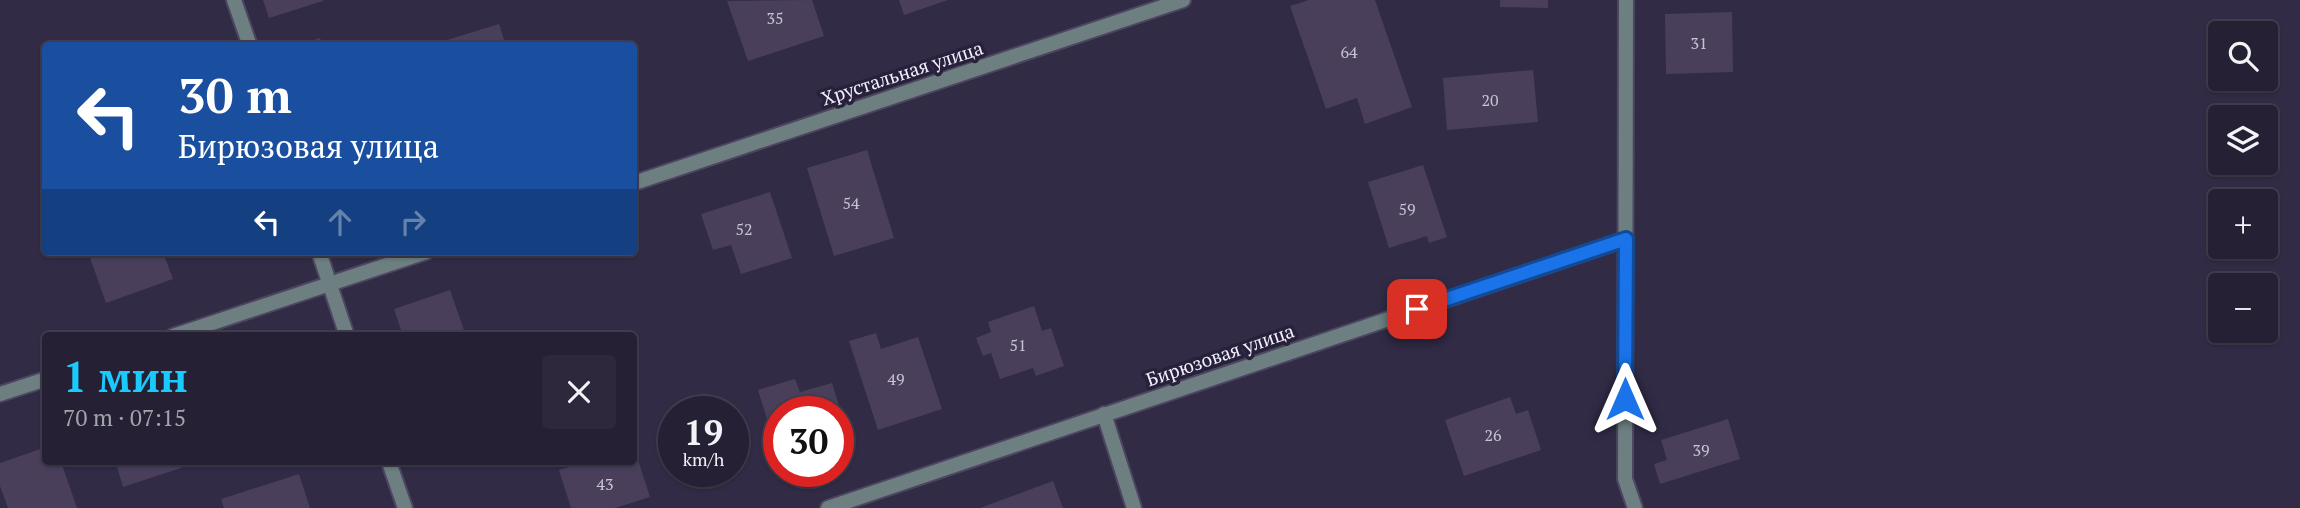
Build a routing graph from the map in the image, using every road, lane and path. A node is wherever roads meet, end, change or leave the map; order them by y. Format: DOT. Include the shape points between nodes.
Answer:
graph roads {
  1 [pos="234,0"];
  2 [pos="1183,0"];
  3 [pos="1626,0"];
  4 [pos="249,42"];
  5 [pos="637,182"];
  6 [pos="1626,239"];
  7 [pos="320,256"];
  8 [pos="414,256"];
  9 [pos="330,284"];
  10 [pos="185,332"];
  11 [pos="346,332"];
  12 [pos="42,380"];
  13 [pos="0,394"];
  14 [pos="1104,414"];
  15 [pos="390,465"];
  16 [pos="405,508"];
  17 [pos="828,508"];
  18 [pos="1134,508"];
  19 [pos="1635,508"];
  1 -- 4 [label="street"];
  2 -- 5 [label="street, Хрустальная улица"];
  3 -- 6 [label="street"];
  6 -- 14 [label="street, Бирюзовая улица"];
  6 -- 19 [label="street" via="1625,479"];
  7 -- 9 [label="street"];
  8 -- 9 [label="street"];
  9 -- 10 [label="street"];
  9 -- 11 [label="street"];
  12 -- 13 [label="street"];
  14 -- 17 [label="street, Бирюзовая улица"];
  14 -- 18 [label="street"];
  15 -- 16 [label="street"];
}
